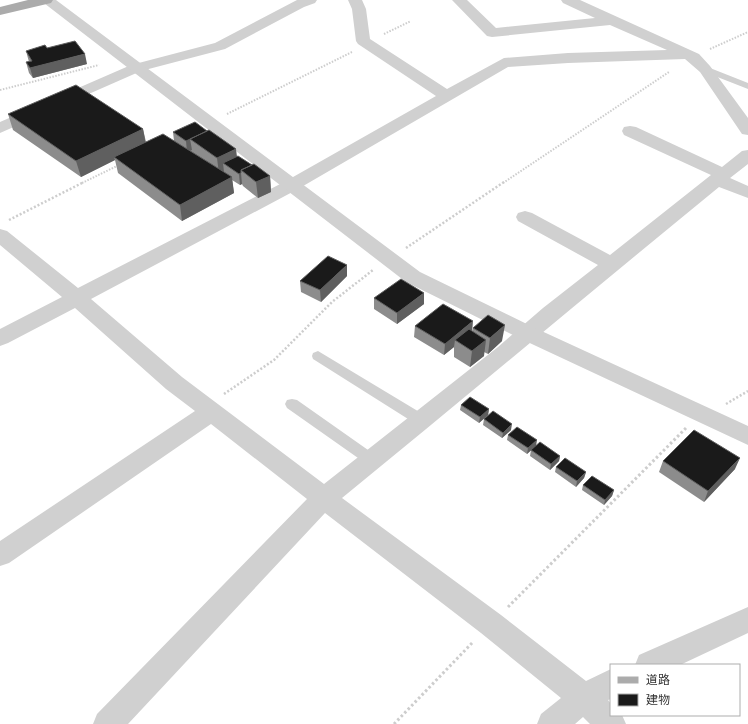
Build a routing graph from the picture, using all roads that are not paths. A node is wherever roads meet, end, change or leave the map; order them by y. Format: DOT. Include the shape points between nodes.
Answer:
graph roads {
  1 [pos="46,0"];
  2 [pos="310,0"];
  3 [pos="354,0"];
  4 [pos="460,0"];
  5 [pos="568,0"];
  6 [pos="0,11"];
  7 [pos="613,20"];
  8 [pos="512,46"];
  9 [pos="691,56"];
  10 [pos="136,68"];
  11 [pos="705,69"];
  12 [pos="748,86"];
  13 [pos="447,96"];
  14 [pos="0,128"];
  15 [pos="748,130"];
  16 [pos="630,131"];
  17 [pos="748,155"];
  18 [pos="720,176"];
  19 [pos="292,185"];
  20 [pos="748,193"];
  21 [pos="525,217"];
  22 [pos="4,228"];
  23 [pos="612,264"];
  24 [pos="77,299"];
  25 [pos="527,333"];
  26 [pos="0,338"];
  27 [pos="318,356"];
  28 [pos="292,404"];
  29 [pos="208,409"];
  30 [pos="421,420"];
  31 [pos="748,436"];
  32 [pos="373,461"];
  33 [pos="324,498"];
  34 [pos="0,555"];
  35 [pos="748,620"];
  36 [pos="651,664"];
  37 [pos="610,685"];
  38 [pos="584,698"];
  39 [pos="108,724"];
  40 [pos="552,724"];
  41 [pos="611,724"];
  1 -- 6 [label="main road"];
  1 -- 10 [label="street"];
  2 -- 10 [label="street" via="220,46"];
  3 -- 13 [label="street" via="359,9 363,41"];
  4 -- 8 [label="street" via="492,33"];
  5 -- 7 [label="street"];
  7 -- 8 [label="street"];
  7 -- 9 [label="street"];
  8 -- 9 [label="street"];
  8 -- 13 [label="street" via="504,63"];
  9 -- 11 [label="street"];
  10 -- 14 [label="street"];
  10 -- 19 [label="street"];
  11 -- 12 [label="lane"];
  11 -- 15 [label="street"];
  13 -- 19 [label="street"];
  16 -- 18 [label="street"];
  17 -- 18 [label="street"];
  18 -- 20 [label="street"];
  18 -- 23 [label="street"];
  19 -- 24 [label="street"];
  19 -- 25 [label="street" via="413,277"];
  21 -- 23 [label="street"];
  22 -- 24 [label="street"];
  23 -- 25 [label="street"];
  24 -- 26 [label="street"];
  24 -- 29 [label="street"];
  25 -- 30 [label="street"];
  25 -- 31 [label="street"];
  27 -- 30 [label="lane"];
  28 -- 32 [label="lane"];
  29 -- 33 [label="street"];
  29 -- 34 [label="street"];
  30 -- 32 [label="street"];
  32 -- 33 [label="street"];
  33 -- 38 [label="street"];
  33 -- 39 [label="street"];
  35 -- 36 [label="street"];
  37 -- 38 [label="street"];
  38 -- 40 [label="street"];
  38 -- 41 [label="street"];
}
